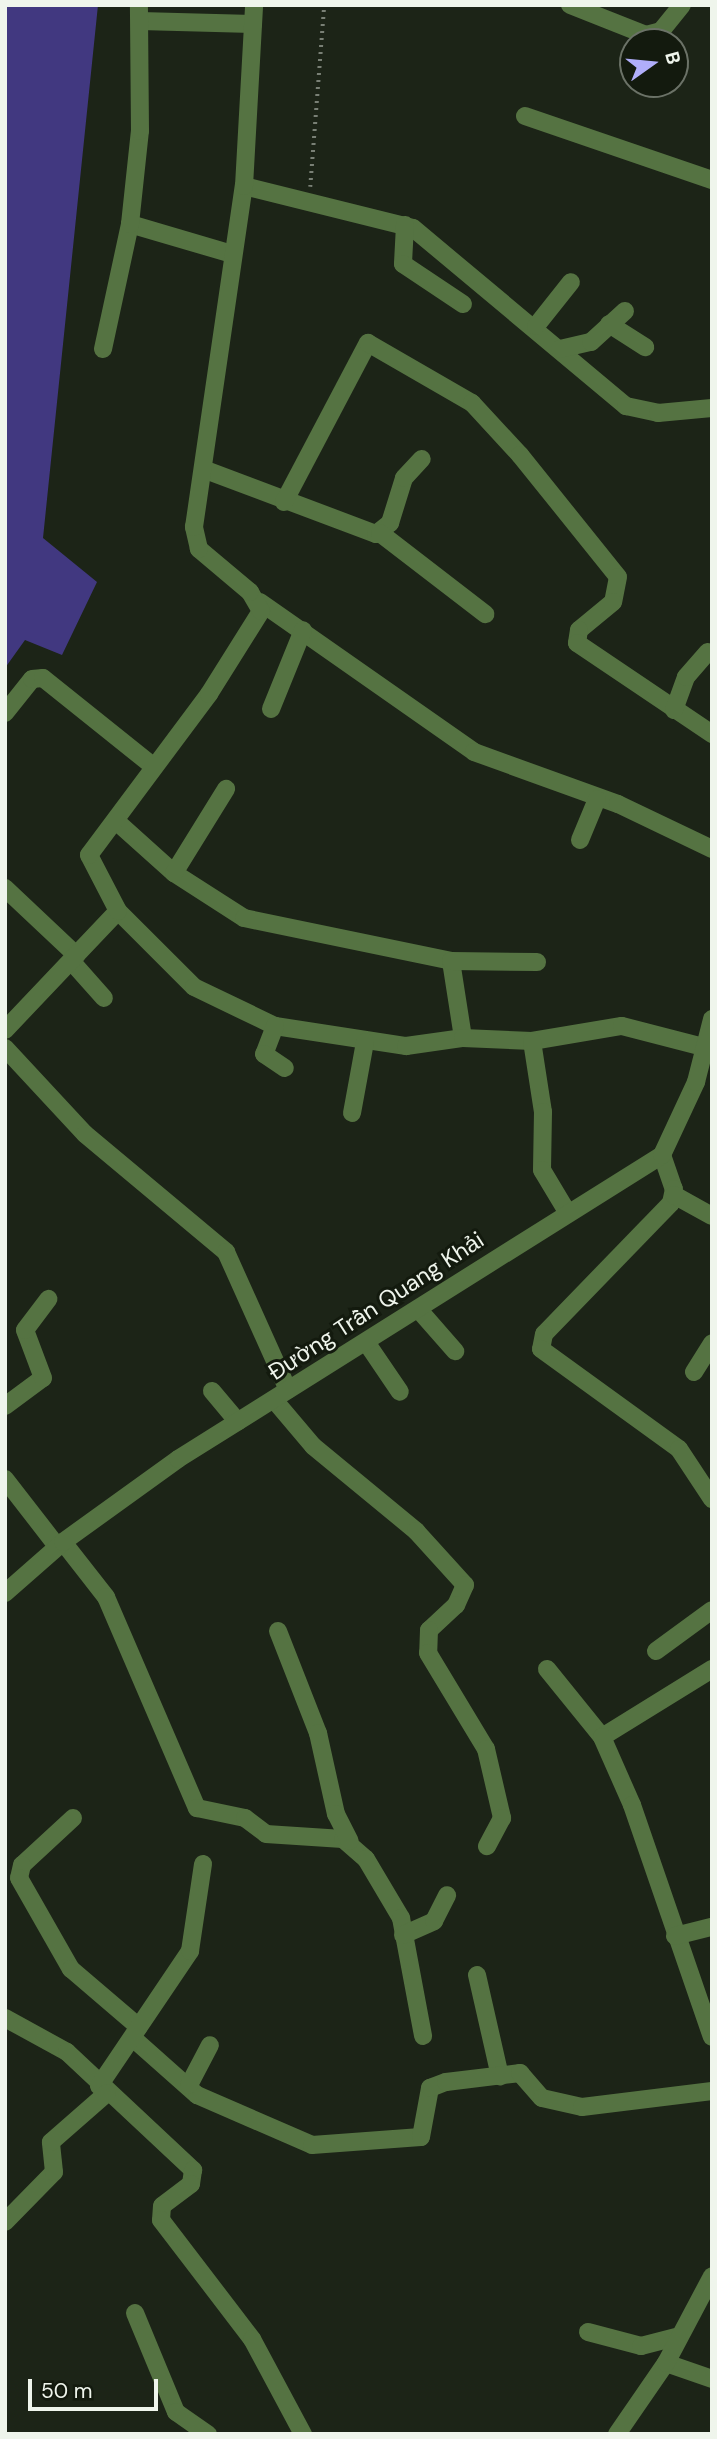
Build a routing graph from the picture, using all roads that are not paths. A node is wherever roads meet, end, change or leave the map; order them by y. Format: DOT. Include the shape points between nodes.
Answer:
graph roads {
  1 [pos="254,5"];
  2 [pos="570,5"];
  3 [pos="682,5"];
  4 [pos="139,13"];
  5 [pos="253,24"];
  6 [pos="525,116"];
  7 [pos="712,180"];
  8 [pos="244,186"];
  9 [pos="130,224"];
  10 [pos="405,225"];
  11 [pos="232,254"];
  12 [pos="571,282"];
  13 [pos="463,304"];
  14 [pos="625,311"];
  15 [pos="609,324"];
  16 [pos="536,326"];
  17 [pos="645,347"];
  18 [pos="103,349"];
  19 [pos="560,349"];
  20 [pos="712,408"];
  21 [pos="422,458"];
  22 [pos="203,469"];
  23 [pos="284,502"];
  24 [pos="380,533"];
  25 [pos="260,602"];
  26 [pos="485,614"];
  27 [pos="303,630"];
  28 [pos="708,652"];
  29 [pos="271,709"];
  30 [pos="674,710"];
  31 [pos="5,713"];
  32 [pos="712,734"];
  33 [pos="154,767"];
  34 [pos="226,789"];
  35 [pos="597,799"];
  36 [pos="117,821"];
  37 [pos="580,840"];
  38 [pos="712,849"];
  39 [pos="174,873"];
  40 [pos="5,888"];
  41 [pos="118,911"];
  42 [pos="74,959"];
  43 [pos="451,961"];
  44 [pos="537,962"];
  45 [pos="104,998"];
  46 [pos="712,1019"];
  47 [pos="275,1026"];
  48 [pos="5,1030"];
  49 [pos="463,1038"];
  50 [pos="532,1041"];
  51 [pos="365,1042"];
  52 [pos="703,1047"];
  53 [pos="5,1048"];
  54 [pos="285,1068"];
  55 [pos="352,1112"];
  56 [pos="662,1154"];
  57 [pos="674,1195"];
  58 [pos="566,1210"];
  59 [pos="712,1216"];
  60 [pos="48,1299"];
  61 [pos="419,1310"];
  62 [pos="366,1342"];
  63 [pos="712,1343"];
  64 [pos="455,1352"];
  65 [pos="694,1372"];
  66 [pos="212,1391"];
  67 [pos="400,1392"];
  68 [pos="281,1396"];
  69 [pos="5,1406"];
  70 [pos="238,1422"];
  71 [pos="5,1479"];
  72 [pos="712,1499"];
  73 [pos="60,1544"];
  74 [pos="5,1593"];
  75 [pos="712,1609"];
  76 [pos="278,1630"];
  77 [pos="656,1651"];
  78 [pos="547,1669"];
  79 [pos="712,1669"];
  80 [pos="602,1737"];
  81 [pos="73,1818"];
  82 [pos="350,1841"];
  83 [pos="486,1846"];
  84 [pos="203,1864"];
  85 [pos="447,1895"];
  86 [pos="712,1927"];
  87 [pos="403,1935"];
  88 [pos="675,1936"];
  89 [pos="477,1975"];
  90 [pos="5,2018"];
  91 [pos="137,2034"];
  92 [pos="423,2036"];
  93 [pos="712,2038"];
  94 [pos="210,2045"];
  95 [pos="500,2076"];
  96 [pos="189,2085"];
  97 [pos="103,2090"];
  98 [pos="712,2091"];
  99 [pos="5,2222"];
  100 [pos="710,2285"];
  101 [pos="135,2313"];
  102 [pos="588,2332"];
  103 [pos="680,2336"];
  104 [pos="666,2363"];
  105 [pos="712,2379"];
  106 [pos="621,2433"];
  107 [pos="208,2434"];
  108 [pos="303,2434"];
  1 -- 5 [label="street"];
  2 -- 3 [label="street" via="646,35 661,31"];
  4 -- 5 [label="street"];
  4 -- 9 [label="street" via="140,131"];
  5 -- 8 [label="street"];
  6 -- 7 [label="street"];
  8 -- 10 [label="street"];
  8 -- 11 [label="street"];
  9 -- 11 [label="street"];
  9 -- 18 [label="street"];
  10 -- 13 [label="street" via="403,264"];
  10 -- 16 [label="street"];
  11 -- 22 [label="street"];
  12 -- 16 [label="street"];
  14 -- 15 [label="street"];
  15 -- 17 [label="street"];
  15 -- 19 [label="street" via="585,345"];
  16 -- 19 [label="street"];
  19 -- 20 [label="street" via="598,388 626,406 658,414"];
  21 -- 24 [label="street" via="404,478"];
  22 -- 23 [label="street"];
  22 -- 25 [label="street" via="194,527 199,549"];
  23 -- 24 [label="street"];
  23 -- 30 [label="street" via="368,343 481,410 582,527 614,567 618,586 613,602 579,630 578,643"];
  24 -- 26 [label="street"];
  25 -- 27 [label="street"];
  25 -- 33 [label="street" via="259,619"];
  27 -- 29 [label="street"];
  27 -- 35 [label="street" via="474,752"];
  28 -- 30 [label="street" via="686,677"];
  30 -- 32 [label="street"];
  31 -- 33 [label="street" via="32,678 43,678"];
  33 -- 36 [label="street"];
  34 -- 39 [label="street"];
  35 -- 37 [label="street"];
  35 -- 38 [label="street"];
  36 -- 39 [label="street"];
  36 -- 41 [label="street" via="89,855"];
  39 -- 43 [label="street" via="256,922"];
  40 -- 42 [label="street"];
  41 -- 42 [label="street"];
  41 -- 47 [label="street" via="194,987"];
  42 -- 45 [label="street"];
  42 -- 48 [label="street"];
  43 -- 44 [label="street"];
  43 -- 49 [label="street"];
  46 -- 52 [label="street"];
  47 -- 51 [label="street"];
  47 -- 54 [label="street" via="264,1054"];
  49 -- 50 [label="street"];
  49 -- 51 [label="street" via="406,1046"];
  50 -- 52 [label="street" via="622,1026"];
  50 -- 58 [label="street" via="543,1112 542,1170"];
  51 -- 55 [label="street"];
  52 -- 56 [label="street" via="696,1082"];
  53 -- 68 [label="street" via="85,1134 226,1252"];
  56 -- 57 [label="street"];
  56 -- 58 [label="street, Đường Trần Quang Khải"];
  57 -- 59 [label="street"];
  57 -- 72 [label="street" via="544,1334 541,1349 679,1449"];
  58 -- 61 [label="street, Đường Trần Quang Khải"];
  60 -- 69 [label="street" via="25,1330 43,1378"];
  61 -- 62 [label="street, Đường Trần Quang Khải"];
  61 -- 64 [label="street"];
  62 -- 67 [label="street"];
  62 -- 68 [label="street, Đường Trần Quang Khải"];
  63 -- 65 [label="street"];
  66 -- 70 [label="street"];
  68 -- 70 [label="street, Đường Trần Quang Khải"];
  68 -- 83 [label="street" via="313,1446 416,1531 465,1585 456,1605 429,1630 428,1653 486,1749 502,1818"];
  70 -- 73 [label="street, Đường Trần Quang Khải"];
  71 -- 73 [label="street"];
  73 -- 74 [label="street, Đường Trần Quang Khải"];
  73 -- 82 [label="street" via="106,1597 197,1808 245,1818 266,1834"];
  75 -- 77 [label="street"];
  76 -- 82 [label="street" via="318,1733 336,1814"];
  78 -- 80 [label="street"];
  79 -- 80 [label="street"];
  80 -- 88 [label="street" via="632,1805"];
  81 -- 91 [label="street" via="22,1865 19,1878 46,1934 71,1969"];
  82 -- 87 [label="street" via="389,1892"];
  84 -- 91 [label="street" via="190,1951"];
  85 -- 87 [label="street" via="434,1920"];
  86 -- 88 [label="street"];
  87 -- 92 [label="street"];
  88 -- 93 [label="street"];
  89 -- 95 [label="street"];
  90 -- 97 [label="street" via="66,2052"];
  91 -- 96 [label="street"];
  91 -- 97 [label="street"];
  94 -- 96 [label="street"];
  95 -- 96 [label="street" via="430,2088 421,2137 312,2146 220,2107"];
  95 -- 98 [label="street" via="520,2073 542,2098 582,2106"];
  97 -- 99 [label="street" via="51,2142 54,2172"];
  97 -- 108 [label="street" via="193,2170 191,2184 162,2206 162,2220 252,2339"];
  100 -- 103 [label="street"];
  101 -- 107 [label="street" via="176,2412"];
  102 -- 103 [label="street" via="641,2346"];
  103 -- 104 [label="street"];
  104 -- 105 [label="street"];
  104 -- 106 [label="street"];
}
